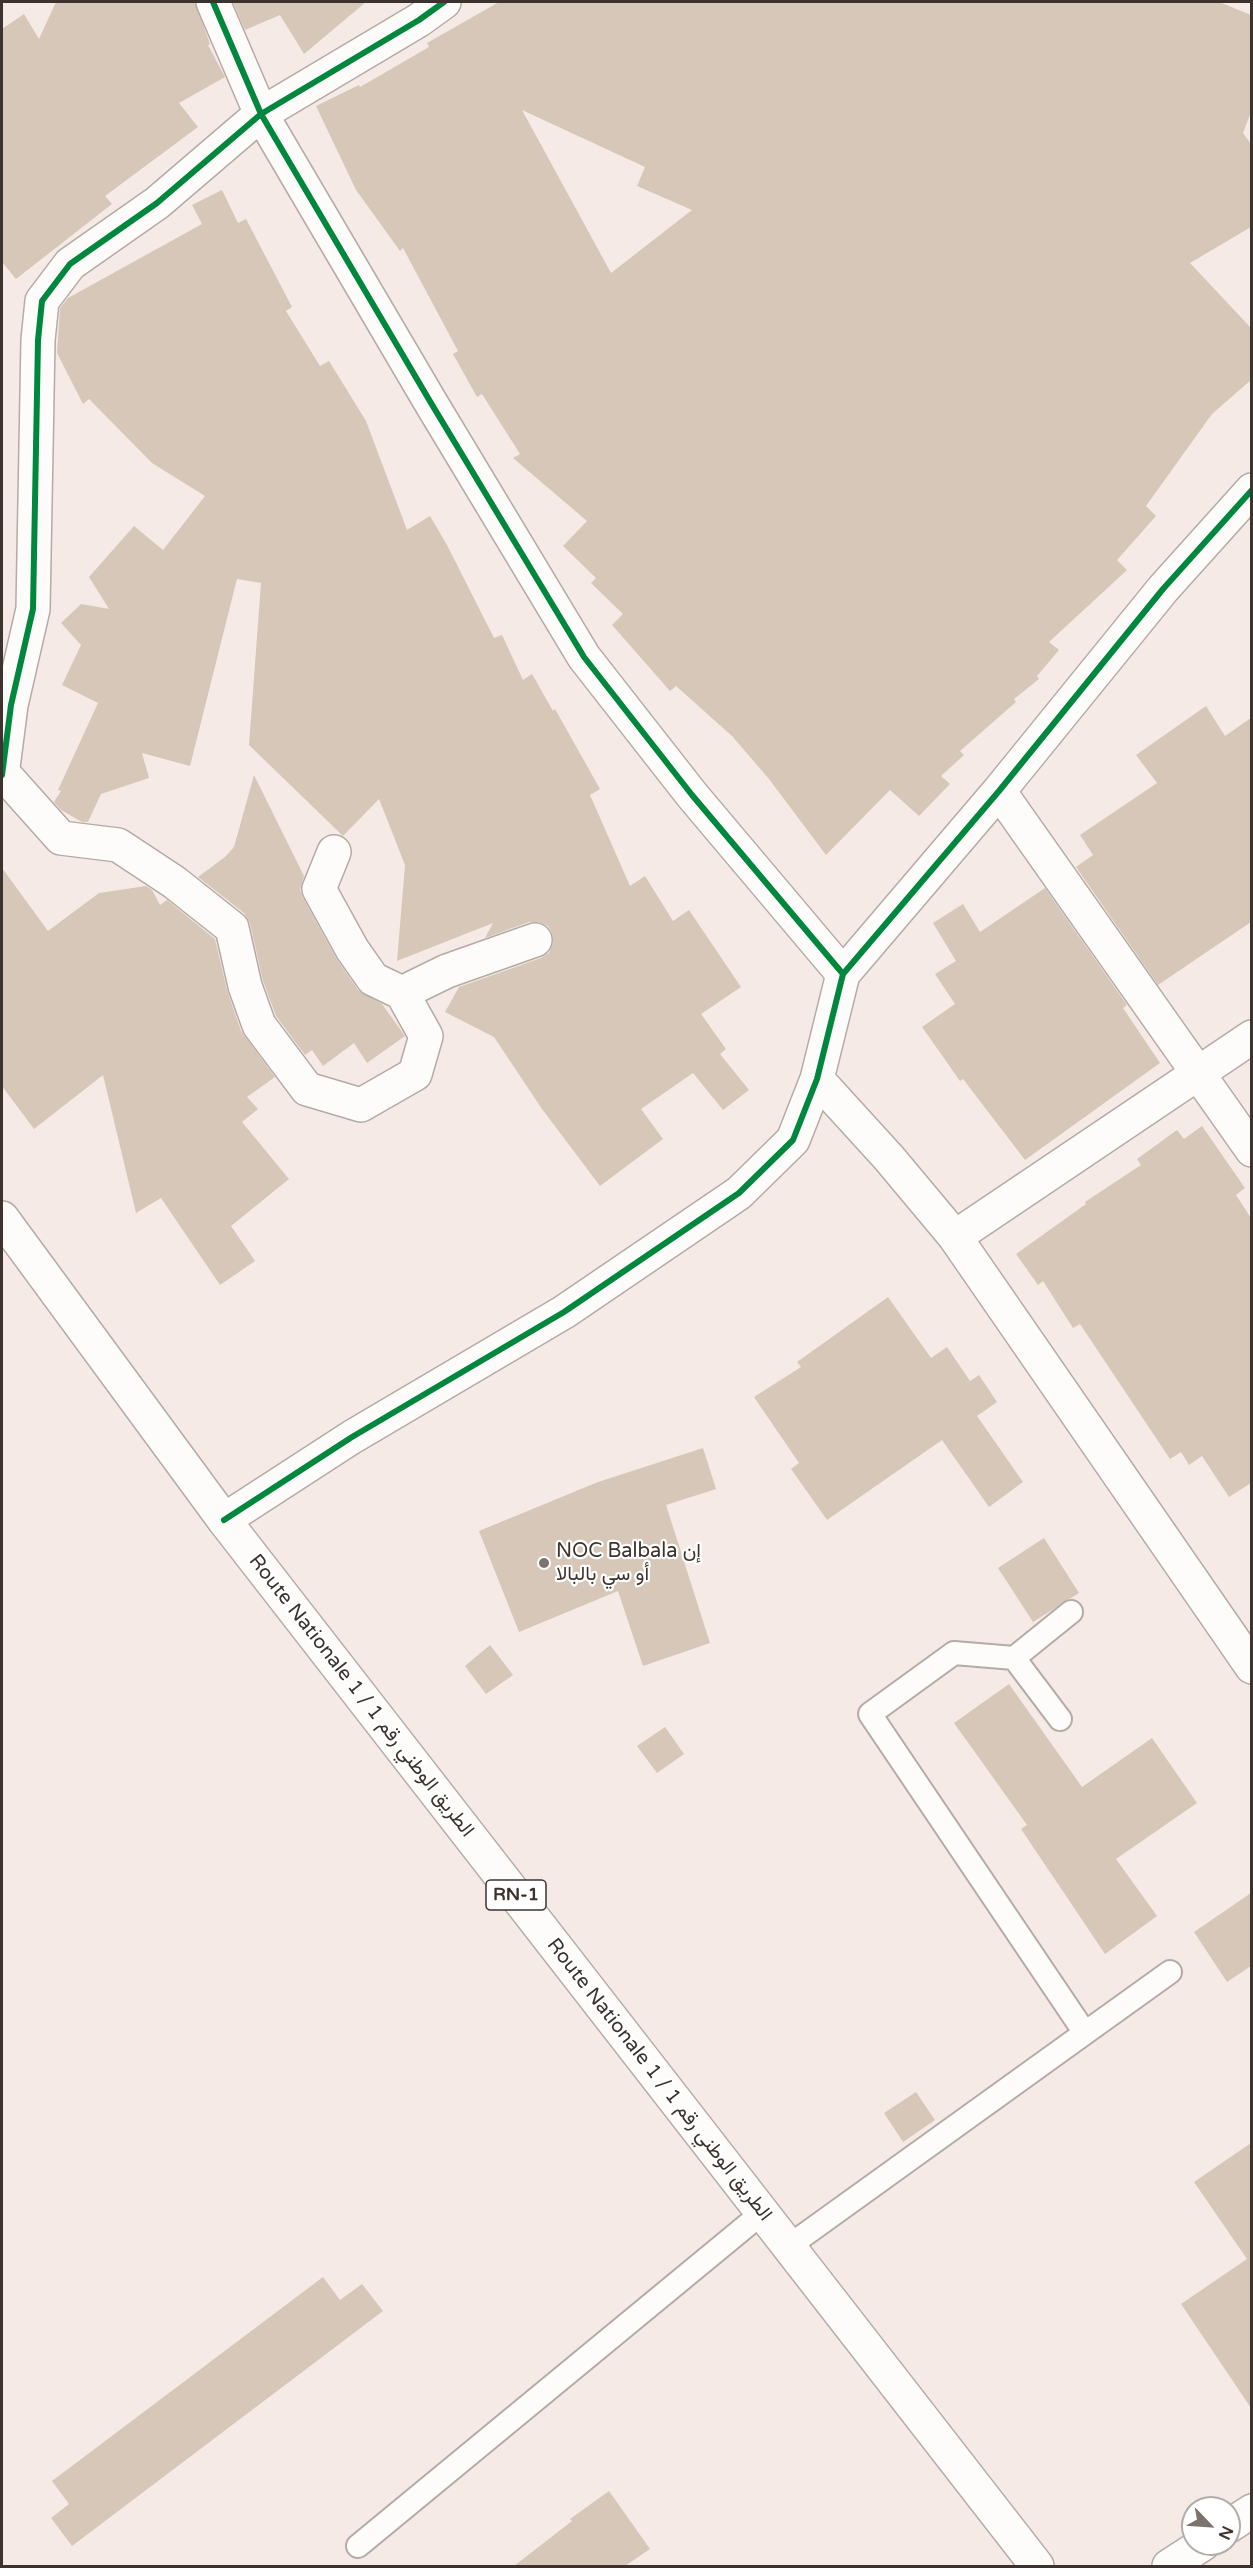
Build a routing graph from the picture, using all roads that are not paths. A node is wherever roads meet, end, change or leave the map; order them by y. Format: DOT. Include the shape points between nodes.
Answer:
graph roads {
  1 [pos="213,2"];
  2 [pos="444,2"];
  3 [pos="261,114"];
  4 [pos="1251,490"];
  5 [pos="2,774"];
  6 [pos="999,791"];
  7 [pos="334,852"];
  8 [pos="535,939"];
  9 [pos="843,974"];
  10 [pos="402,993"];
  11 [pos="1251,1037"];
  12 [pos="1199,1074"];
  13 [pos="817,1079"];
  14 [pos="1251,1150"];
  15 [pos="2,1218"];
  16 [pos="955,1237"];
  17 [pos="224,1520"];
  18 [pos="1071,1612"];
  19 [pos="1014,1658"];
  20 [pos="1251,1667"];
  21 [pos="1060,1719"];
  22 [pos="1170,1972"];
  23 [pos="1085,2032"];
  24 [pos="762,2213"];
  25 [pos="789,2246"];
  26 [pos="358,2546"];
  27 [pos="1184,2556"];
  28 [pos="1037,2566"];
  29 [pos="1169,2566"];
  1 -- 3 [label="street"];
  2 -- 3 [label="street"];
  3 -- 5 [label="street" via="157,203 70,264 42,302 33,609 11,705"];
  3 -- 9 [label="street" via="584,657 692,795"];
  4 -- 6 [label="street" via="1162,589"];
  5 -- 10 [label="street" via="61,838 118,845 174,882 232,928 259,1026 307,1089 361,1105 415,1074 426,1036"];
  6 -- 9 [label="street"];
  6 -- 12 [label="street"];
  7 -- 10 [label="street" via="320,889 373,979"];
  8 -- 10 [label="street" via="447,971"];
  9 -- 13 [label="street"];
  11 -- 12 [label="street"];
  12 -- 14 [label="street"];
  12 -- 16 [label="street"];
  13 -- 16 [label="street"];
  13 -- 17 [label="street" via="793,1140 739,1193 564,1312 352,1437"];
  15 -- 17 [label="street, Route Nationale 1 / الطريق الوطني رقم 1 / RN-1"];
  16 -- 20 [label="street"];
  17 -- 24 [label="street, Route Nationale 1 / الطريق الوطني رقم 1 / RN-1"];
  18 -- 19 [label="lane"];
  19 -- 21 [label="lane"];
  19 -- 23 [label="lane" via="954,1653 870,1714"];
  22 -- 23 [label="lane"];
  23 -- 25 [label="lane"];
  24 -- 25 [label="street, Route Nationale 1 / الطريق الوطني رقم 1 / RN-1"];
  24 -- 26 [label="lane"];
  25 -- 28 [label="street, Route Nationale 1 / الطريق الوطني رقم 1 / RN-1"];
  27 -- 29 [label="street"];
}
